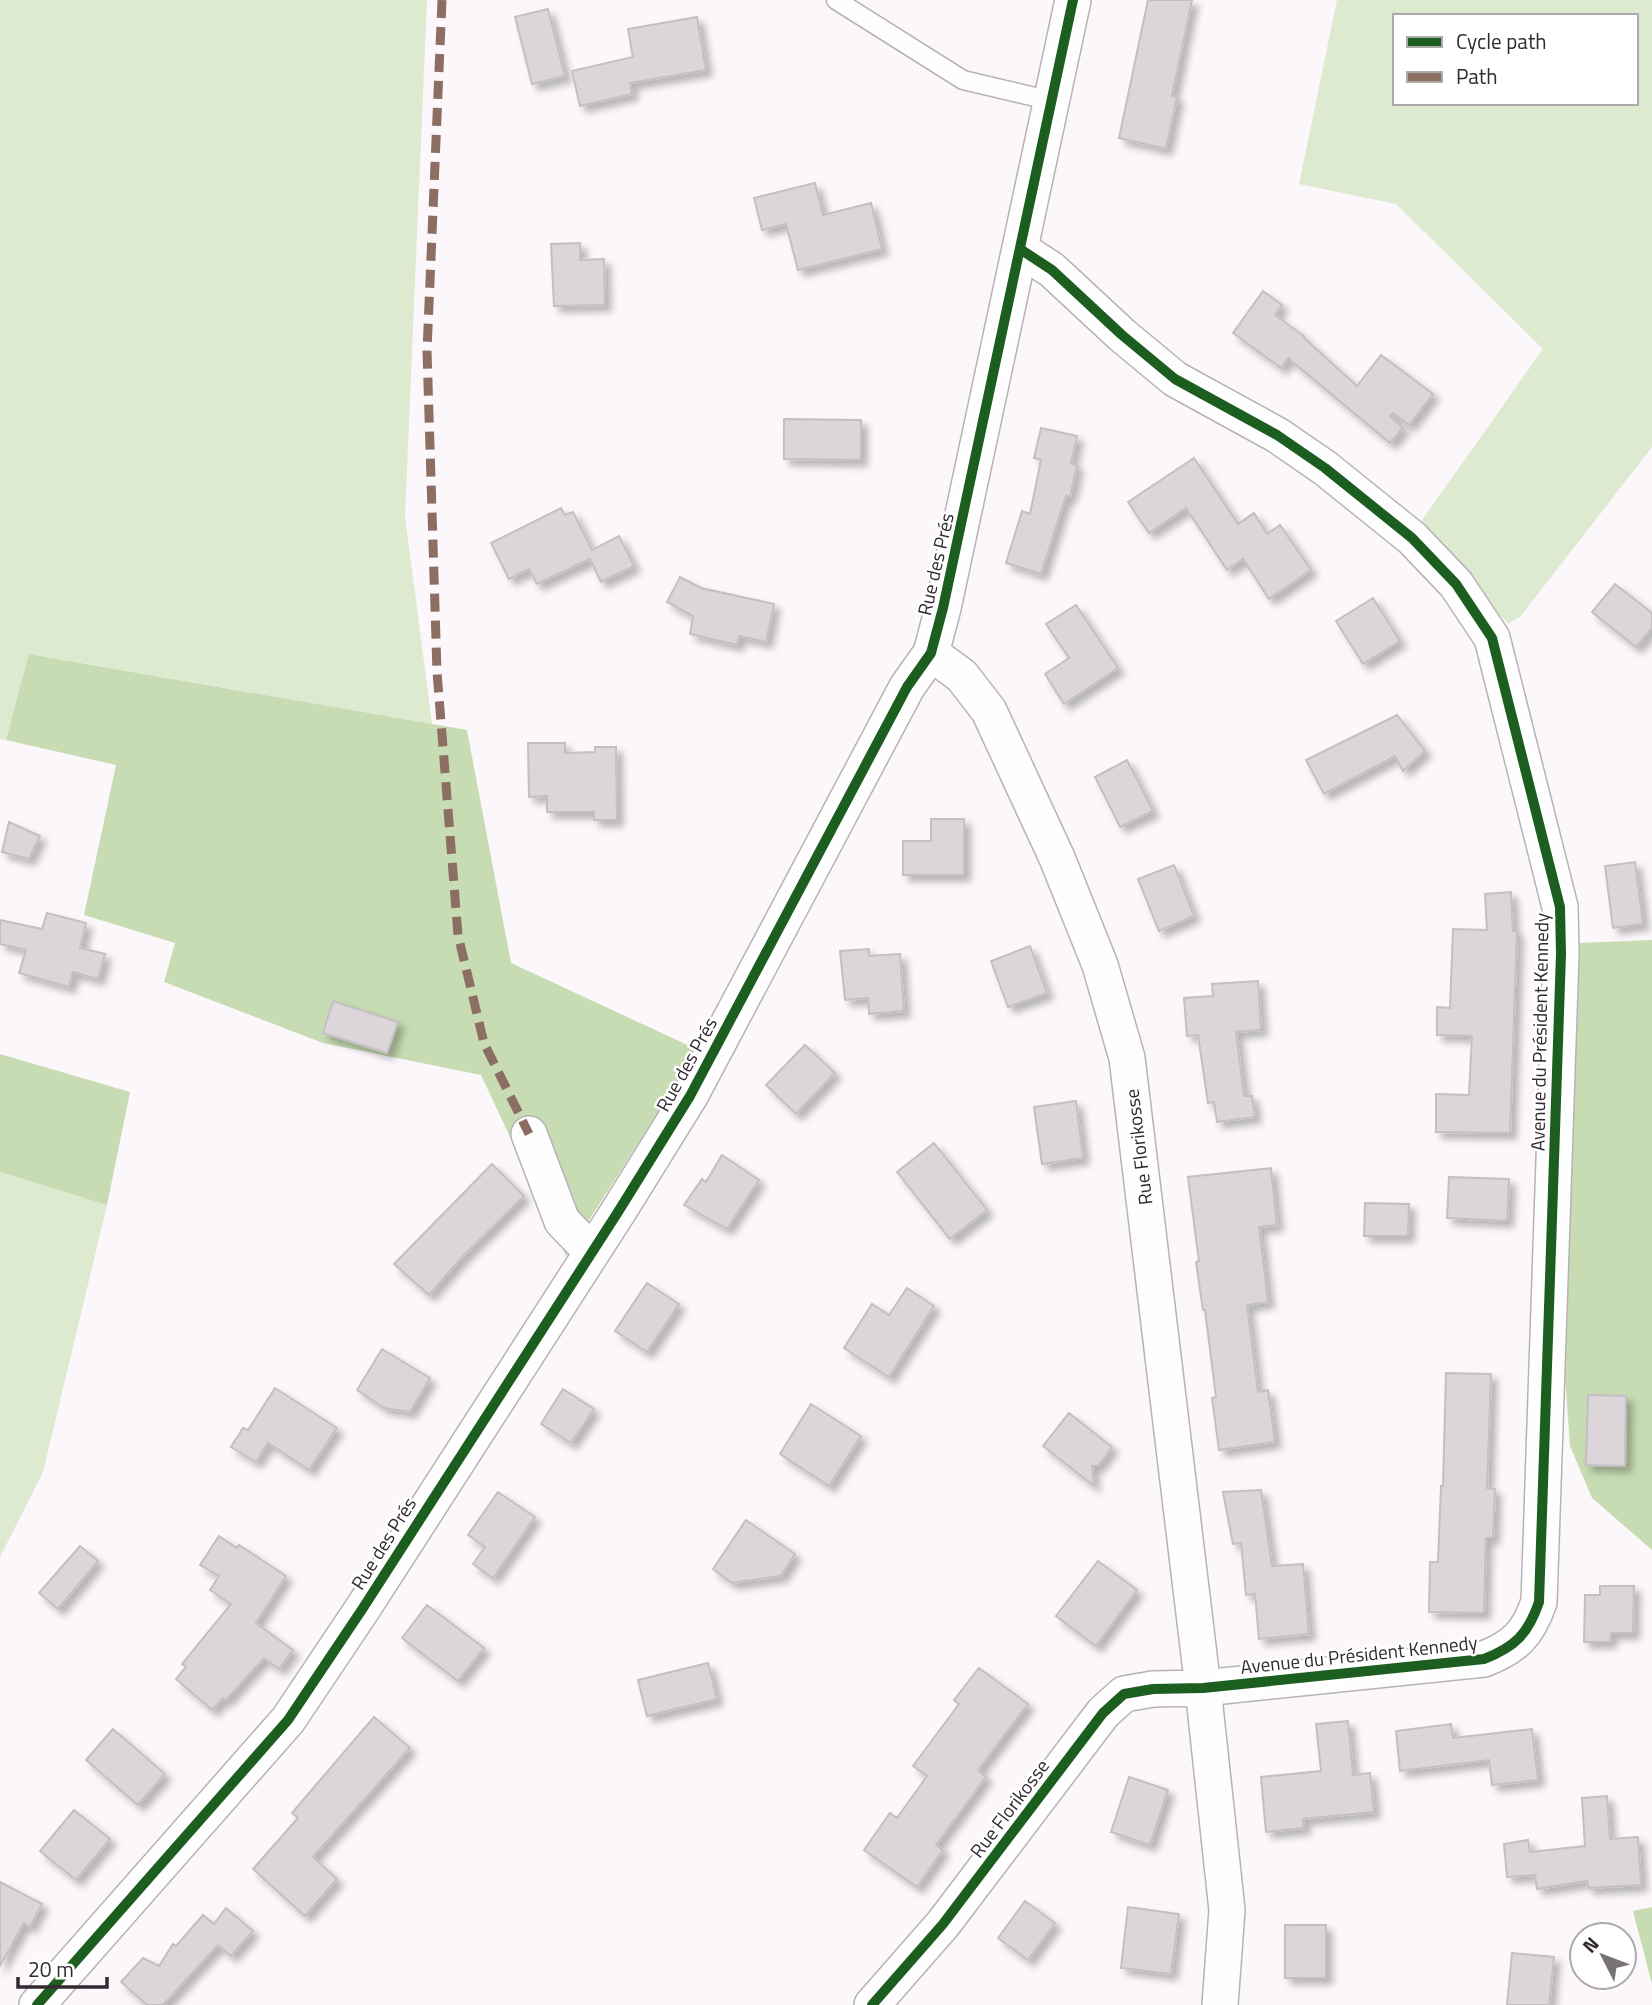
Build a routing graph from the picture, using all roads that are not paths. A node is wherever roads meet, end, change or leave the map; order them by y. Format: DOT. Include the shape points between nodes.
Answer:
graph roads {
  1 [pos="836,0"];
  2 [pos="1073,0"];
  3 [pos="1052,101"];
  4 [pos="1020,249"];
  5 [pos="931,653"];
  6 [pos="529,1134"];
  7 [pos="592,1252"];
  8 [pos="1203,1688"];
  9 [pos="37,2005"];
  10 [pos="872,2005"];
  11 [pos="1220,2005"];
  1 -- 3 [label="lane" via="963,80"];
  2 -- 3 [label="street, Rue des Prés"];
  3 -- 4 [label="street, Rue des Prés"];
  4 -- 5 [label="street, Rue des Prés" via="960,538"];
  4 -- 8 [label="street, Avenue du Président Kennedy" via="1052,270 1175,379 1277,435 1325,468 1412,538 1457,584 1492,638 1560,907 1539,1602 1533,1620 1518,1641 1484,1659"];
  5 -- 7 [label="street, Rue des Prés" via="907,687 690,1096"];
  5 -- 8 [label="street, Rue Florikosse" via="962,676 989,711 1086,929 1127,1058"];
  6 -- 7 [label="street" via="562,1221"];
  7 -- 9 [label="street, Rue des Prés" via="288,1720"];
  8 -- 10 [label="street, Rue Florikosse" via="1124,1695 1103,1713 943,1924"];
  8 -- 11 [label="street, Rue Florikosse" via="1227,1910"];
}
